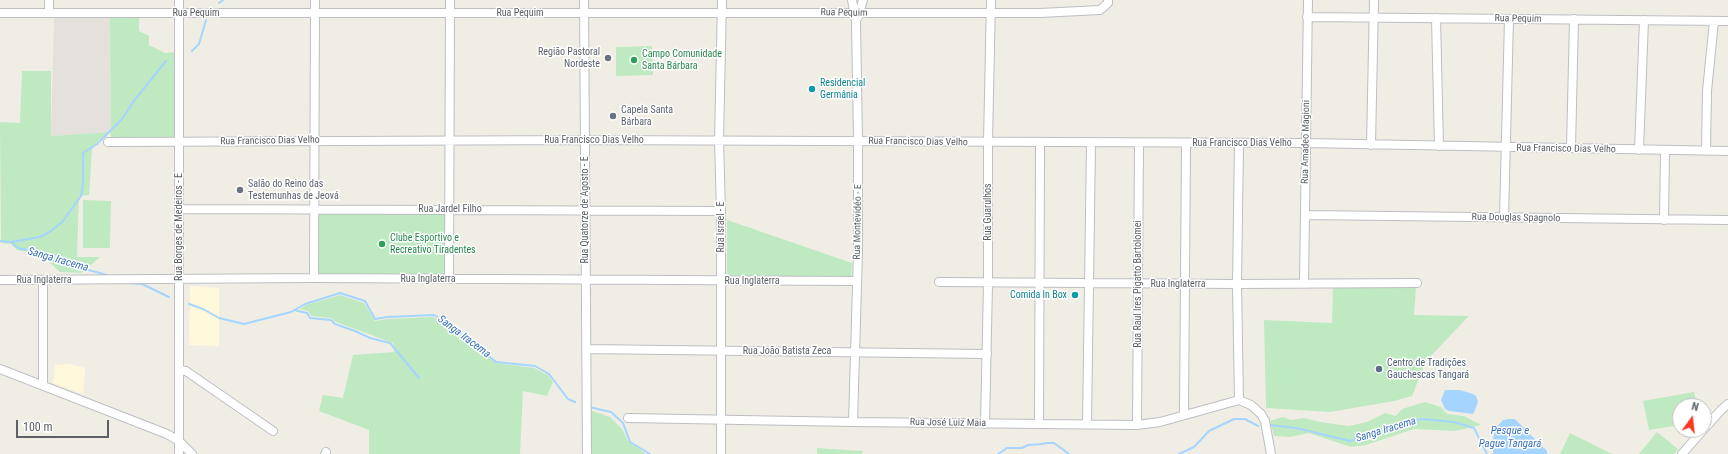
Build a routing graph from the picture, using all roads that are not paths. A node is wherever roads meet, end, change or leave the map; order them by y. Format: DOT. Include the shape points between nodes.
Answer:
graph roads {
  1 [pos="49,0"];
  2 [pos="179,0"];
  3 [pos="315,0"];
  4 [pos="450,0"];
  5 [pos="584,0"];
  6 [pos="722,0"];
  7 [pos="852,0"];
  8 [pos="862,0"];
  9 [pos="991,0"];
  10 [pos="1108,0"];
  11 [pos="1308,0"];
  12 [pos="1374,0"];
  13 [pos="0,13"];
  14 [pos="49,13"];
  15 [pos="179,13"];
  16 [pos="315,13"];
  17 [pos="450,13"];
  18 [pos="584,13"];
  19 [pos="722,13"];
  20 [pos="991,13"];
  21 [pos="856,16"];
  22 [pos="1307,17"];
  23 [pos="1373,18"];
  24 [pos="1436,18"];
  25 [pos="1509,18"];
  26 [pos="1574,19"];
  27 [pos="1644,20"];
  28 [pos="1714,21"];
  29 [pos="1728,21"];
  30 [pos="314,140"];
  31 [pos="450,140"];
  32 [pos="585,140"];
  33 [pos="719,141"];
  34 [pos="858,141"];
  35 [pos="108,142"];
  36 [pos="179,142"];
  37 [pos="988,142"];
  38 [pos="1040,142"];
  39 [pos="1091,143"];
  40 [pos="1138,143"];
  41 [pos="1186,143"];
  42 [pos="1239,143"];
  43 [pos="1306,143"];
  44 [pos="1371,145"];
  45 [pos="1439,146"];
  46 [pos="1505,147"];
  47 [pos="1572,148"];
  48 [pos="1640,150"];
  49 [pos="1665,151"];
  50 [pos="1706,151"];
  51 [pos="1728,151"];
  52 [pos="179,209"];
  53 [pos="314,209"];
  54 [pos="450,209"];
  55 [pos="585,210"];
  56 [pos="721,211"];
  57 [pos="1305,215"];
  58 [pos="1504,218"];
  59 [pos="1664,220"];
  60 [pos="1728,220"];
  61 [pos="314,278"];
  62 [pos="179,279"];
  63 [pos="449,279"];
  64 [pos="0,280"];
  65 [pos="43,280"];
  66 [pos="586,280"];
  67 [pos="721,281"];
  68 [pos="856,281"];
  69 [pos="939,282"];
  70 [pos="1040,283"];
  71 [pos="1089,283"];
  72 [pos="1417,283"];
  73 [pos="988,284"];
  74 [pos="1138,284"];
  75 [pos="1185,284"];
  76 [pos="1238,284"];
  77 [pos="1304,284"];
  78 [pos="586,349"];
  79 [pos="721,351"];
  80 [pos="855,352"];
  81 [pos="987,354"];
  82 [pos="0,369"];
  83 [pos="179,370"];
  84 [pos="43,386"];
  85 [pos="1239,400"];
  86 [pos="1728,404"];
  87 [pos="1184,415"];
  88 [pos="628,418"];
  89 [pos="1712,420"];
  90 [pos="721,421"];
  91 [pos="853,422"];
  92 [pos="1039,423"];
  93 [pos="985,424"];
  94 [pos="1087,424"];
  95 [pos="1137,425"];
  96 [pos="273,431"];
  97 [pos="1696,438"];
  98 [pos="179,441"];
  99 [pos="179,454"];
  100 [pos="192,454"];
  101 [pos="587,454"];
  102 [pos="721,454"];
  103 [pos="1271,454"];
  104 [pos="1682,454"];
  1 -- 14 [label="street"];
  2 -- 15 [label="street, Rua Borges de Medeiros - E"];
  3 -- 16 [label="street"];
  4 -- 17 [label="street"];
  5 -- 18 [label="street, Rua Quatorze de Agosto - E"];
  6 -- 19 [label="street, Rua Israel - E"];
  7 -- 21 [label="street, Rua Montevidéo - E"];
  8 -- 21 [label="street, Rua Montevidéo - E"];
  9 -- 20 [label="street, Rua Guarulhos"];
  10 -- 20 [label="street, Rua Pequim" via="1100,10"];
  11 -- 22 [label="street, Rua Amadeo Magioni"];
  12 -- 23 [label="street"];
  13 -- 14 [label="street, Rua Pequim"];
  14 -- 15 [label="street, Rua Pequim"];
  15 -- 16 [label="street, Rua Pequim"];
  15 -- 36 [label="street, Rua Borges de Medeiros - E"];
  16 -- 17 [label="street, Rua Pequim"];
  16 -- 30 [label="street"];
  17 -- 18 [label="street, Rua Pequim"];
  17 -- 31 [label="street"];
  18 -- 19 [label="street, Rua Pequim"];
  18 -- 32 [label="street, Rua Quatorze de Agosto - E"];
  19 -- 21 [label="street, Rua Pequim"];
  19 -- 33 [label="street, Rua Israel - E"];
  20 -- 21 [label="street, Rua Pequim"];
  20 -- 37 [label="street, Rua Guarulhos"];
  21 -- 34 [label="street, Rua Montevidéo - E"];
  22 -- 23 [label="street, Rua Pequim"];
  22 -- 43 [label="street, Rua Amadeo Magioni"];
  23 -- 24 [label="street, Rua Pequim"];
  23 -- 44 [label="street"];
  24 -- 25 [label="street, Rua Pequim"];
  24 -- 45 [label="street"];
  25 -- 26 [label="street, Rua Pequim"];
  25 -- 46 [label="street"];
  26 -- 27 [label="street, Rua Pequim"];
  26 -- 47 [label="street"];
  27 -- 28 [label="street, Rua Pequim"];
  27 -- 48 [label="street"];
  28 -- 29 [label="street, Rua Pequim"];
  28 -- 50 [label="street" via="1707,91"];
  30 -- 31 [label="street, Rua Francisco Dias Velho"];
  30 -- 36 [label="street, Rua Francisco Dias Velho"];
  30 -- 53 [label="street"];
  31 -- 32 [label="street, Rua Francisco Dias Velho"];
  31 -- 54 [label="street"];
  32 -- 33 [label="street, Rua Francisco Dias Velho"];
  32 -- 55 [label="street, Rua Quatorze de Agosto - E"];
  33 -- 34 [label="street, Rua Francisco Dias Velho"];
  33 -- 56 [label="street, Rua Israel - E"];
  34 -- 37 [label="street, Rua Francisco Dias Velho"];
  34 -- 68 [label="street, Rua Montevidéo - E"];
  35 -- 36 [label="street, Rua Francisco Dias Velho"];
  36 -- 52 [label="street, Rua Borges de Medeiros - E"];
  37 -- 38 [label="street, Rua Francisco Dias Velho"];
  37 -- 73 [label="street, Rua Guarulhos"];
  38 -- 39 [label="street, Rua Francisco Dias Velho"];
  38 -- 70 [label="street"];
  39 -- 40 [label="street, Rua Francisco Dias Velho"];
  39 -- 71 [label="street"];
  40 -- 41 [label="street, Rua Francisco Dias Velho"];
  40 -- 74 [label="street, Rua Raul Ires Pigatto Bartolomei"];
  41 -- 42 [label="street, Rua Francisco Dias Velho"];
  41 -- 75 [label="street"];
  42 -- 43 [label="street, Rua Francisco Dias Velho"];
  42 -- 76 [label="street"];
  43 -- 44 [label="street, Rua Francisco Dias Velho"];
  43 -- 57 [label="street, Rua Amadeo Magioni"];
  44 -- 45 [label="street, Rua Francisco Dias Velho"];
  45 -- 46 [label="street, Rua Francisco Dias Velho"];
  46 -- 47 [label="street, Rua Francisco Dias Velho"];
  46 -- 58 [label="street"];
  47 -- 48 [label="street, Rua Francisco Dias Velho"];
  48 -- 49 [label="street, Rua Francisco Dias Velho"];
  49 -- 50 [label="street, Rua Francisco Dias Velho"];
  49 -- 59 [label="street"];
  50 -- 51 [label="street, Rua Francisco Dias Velho"];
  52 -- 53 [label="street, Rua Jardel Filho"];
  52 -- 62 [label="street, Rua Borges de Medeiros - E"];
  53 -- 54 [label="street, Rua Jardel Filho"];
  53 -- 61 [label="street"];
  54 -- 55 [label="street, Rua Jardel Filho"];
  54 -- 63 [label="street"];
  55 -- 56 [label="street, Rua Jardel Filho"];
  55 -- 66 [label="street, Rua Quatorze de Agosto - E"];
  56 -- 67 [label="street, Rua Israel - E"];
  57 -- 58 [label="street, Rua Douglas Spagnolo"];
  57 -- 77 [label="street, Rua Amadeo Magioni"];
  58 -- 59 [label="street, Rua Douglas Spagnolo"];
  59 -- 60 [label="street, Rua Douglas Spagnolo"];
  61 -- 62 [label="street, Rua Inglaterra"];
  61 -- 63 [label="street, Rua Inglaterra"];
  62 -- 65 [label="street, Rua Inglaterra"];
  62 -- 83 [label="street, Rua Borges de Medeiros - E"];
  63 -- 66 [label="street, Rua Inglaterra"];
  64 -- 65 [label="street, Rua Inglaterra"];
  65 -- 84 [label="street"];
  66 -- 67 [label="street, Rua Inglaterra"];
  66 -- 78 [label="street, Rua Quatorze de Agosto - E"];
  67 -- 68 [label="street, Rua Inglaterra"];
  67 -- 79 [label="street, Rua Israel - E"];
  68 -- 80 [label="street, Rua Montevidéo - E"];
  69 -- 73 [label="street, Rua Inglaterra"];
  70 -- 71 [label="street, Rua Inglaterra"];
  70 -- 73 [label="street, Rua Inglaterra"];
  70 -- 92 [label="street"];
  71 -- 74 [label="street, Rua Inglaterra"];
  71 -- 94 [label="street"];
  72 -- 77 [label="street, Rua Inglaterra"];
  73 -- 81 [label="street, Rua Guarulhos"];
  74 -- 75 [label="street, Rua Inglaterra"];
  74 -- 95 [label="street, Rua Raul Ires Pigatto Bartolomei"];
  75 -- 76 [label="street, Rua Inglaterra"];
  75 -- 87 [label="street"];
  76 -- 77 [label="street, Rua Inglaterra"];
  76 -- 85 [label="street"];
  78 -- 79 [label="street, Rua João Batista Zeca"];
  78 -- 101 [label="street, Rua Quatorze de Agosto - E"];
  79 -- 80 [label="street, Rua João Batista Zeca"];
  79 -- 90 [label="street, Rua Israel - E"];
  80 -- 81 [label="street, Rua João Batista Zeca"];
  80 -- 91 [label="street, Rua Montevidéo - E"];
  81 -- 93 [label="street, Rua Guarulhos"];
  82 -- 84 [label="street"];
  83 -- 96 [label="street" via="186,371"];
  83 -- 98 [label="street, Rua Borges de Medeiros - E"];
  84 -- 98 [label="street"];
  85 -- 87 [label="street, Rua José Luiz Maia"];
  85 -- 103 [label="street" via="1251,405 1261,414"];
  86 -- 89 [label="street"];
  87 -- 95 [label="street, Rua José Luiz Maia"];
  88 -- 90 [label="street, Rua José Luiz Maia"];
  90 -- 91 [label="street, Rua José Luiz Maia"];
  90 -- 102 [label="street, Rua Israel - E"];
  91 -- 93 [label="street, Rua José Luiz Maia"];
  92 -- 93 [label="street, Rua José Luiz Maia"];
  92 -- 94 [label="street, Rua José Luiz Maia"];
  94 -- 95 [label="street, Rua José Luiz Maia"];
  97 -- 104 [label="street"];
  98 -- 99 [label="street, Rua Borges de Medeiros - E"];
  98 -- 100 [label="street"];
}
